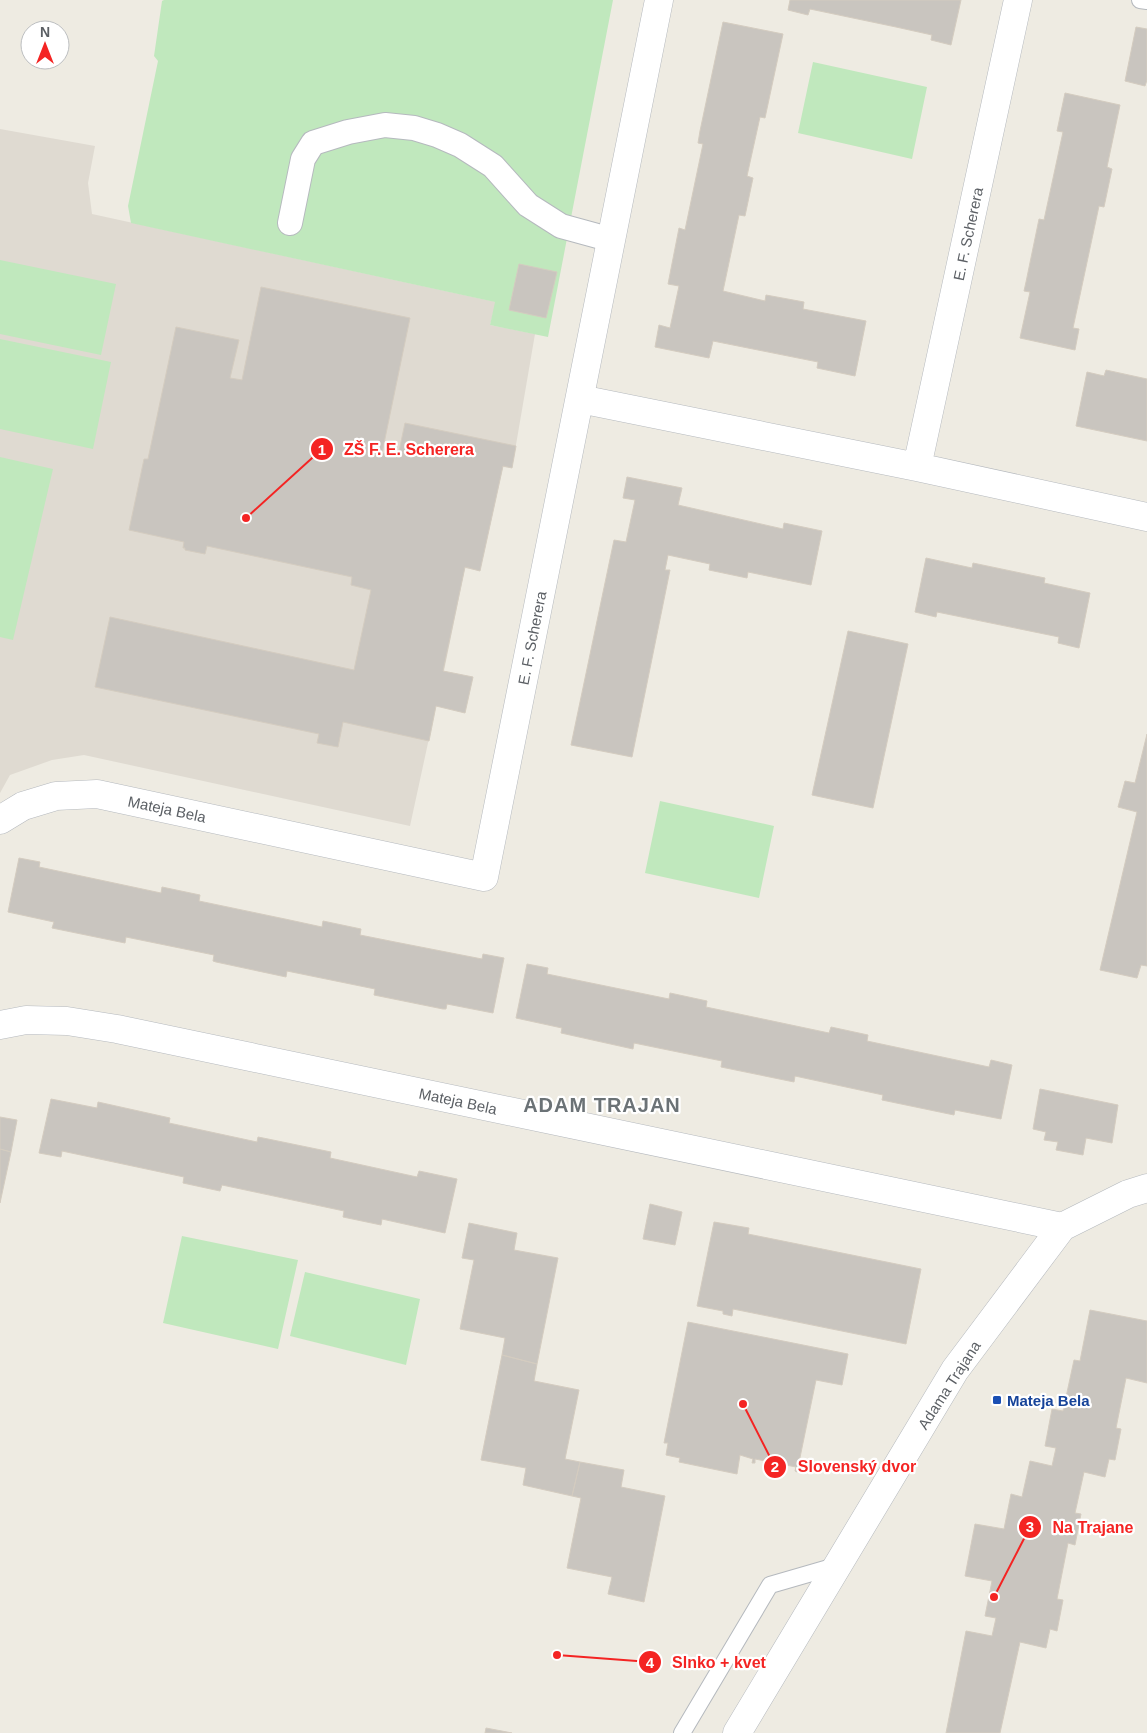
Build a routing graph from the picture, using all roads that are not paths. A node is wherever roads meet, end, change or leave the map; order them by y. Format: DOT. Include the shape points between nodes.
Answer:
graph roads {
  1 [pos="659,0"];
  2 [pos="1018,0"];
  3 [pos="1140,0"];
  4 [pos="1147,2"];
  5 [pos="290,223"];
  6 [pos="612,240"];
  7 [pos="580,399"];
  8 [pos="917,467"];
  9 [pos="1147,517"];
  10 [pos="0,820"];
  11 [pos="484,877"];
  12 [pos="0,1025"];
  13 [pos="1147,1188"];
  14 [pos="1062,1227"];
  15 [pos="839,1565"];
  16 [pos="682,1733"];
  17 [pos="737,1733"];
  1 -- 6 [label="street, E. F. Scherera"];
  2 -- 8 [label="street, E. F. Scherera"];
  3 -- 4 [label="lane"];
  5 -- 6 [label="street" via="303,159 314,143 385,125 414,128 460,145 493,166 528,205 561,226"];
  6 -- 7 [label="street, E. F. Scherera"];
  7 -- 8 [label="street"];
  7 -- 11 [label="street, E. F. Scherera"];
  8 -- 9 [label="street"];
  10 -- 11 [label="street, Mateja Bela" via="23,806 56,796 96,794"];
  12 -- 14 [label="street, Mateja Bela" via="26,1020 67,1021 117,1029"];
  13 -- 14 [label="street, Adama Trajana"];
  14 -- 15 [label="street, Adama Trajana" via="955,1370"];
  15 -- 16 [label="lane" via="770,1585"];
  15 -- 17 [label="street, Adama Trajana"];
}
